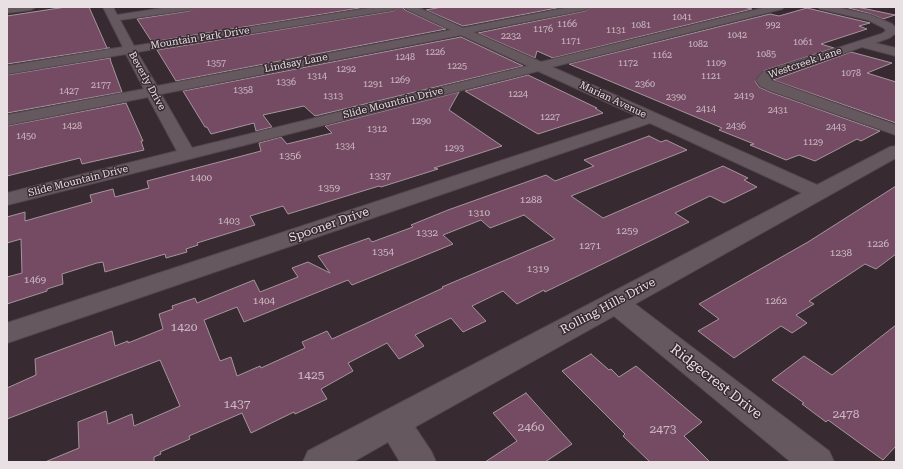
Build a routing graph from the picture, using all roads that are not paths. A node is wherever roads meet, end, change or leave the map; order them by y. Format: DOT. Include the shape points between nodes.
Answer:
graph roads {
  1 [pos="30,7"];
  2 [pos="108,7"];
  3 [pos="189,7"];
  4 [pos="393,7"];
  5 [pos="409,7"];
  6 [pos="585,7"];
  7 [pos="779,7"];
  8 [pos="823,7"];
  9 [pos="7,10"];
  10 [pos="114,18"];
  11 [pos="461,31"];
  12 [pos="863,44"];
  13 [pos="130,50"];
  14 [pos="896,52"];
  15 [pos="541,66"];
  16 [pos="7,70"];
  17 [pos="154,91"];
  18 [pos="651,117"];
  19 [pos="7,120"];
  20 [pos="896,130"];
  21 [pos="896,151"];
  22 [pos="187,154"];
  23 [pos="818,193"];
  24 [pos="7,199"];
  25 [pos="616,303"];
  26 [pos="7,333"];
  27 [pos="394,422"];
  28 [pos="320,462"];
  29 [pos="419,462"];
  30 [pos="817,462"];
  1 -- 9 [label="street"];
  2 -- 10 [label="street, Beverly Drive"];
  3 -- 10 [label="street"];
  4 -- 13 [label="street, Mountain Park Drive"];
  5 -- 11 [label="street, Marian Avenue"];
  6 -- 11 [label="street, Lindsay Lane"];
  7 -- 15 [label="street, Slide Mountain Drive"];
  8 -- 12 [label="street, Westcreek Lane" via="871,18 891,29 885,36"];
  10 -- 13 [label="street, Beverly Drive"];
  11 -- 15 [label="street, Marian Avenue"];
  11 -- 17 [label="street, Lindsay Lane"];
  12 -- 14 [label="street"];
  12 -- 20 [label="street, Westcreek Lane" via="768,75 763,80 776,88"];
  13 -- 16 [label="street, Mountain Park Drive"];
  13 -- 17 [label="street, Beverly Drive"];
  15 -- 18 [label="street, Marian Avenue"];
  15 -- 22 [label="street, Slide Mountain Drive"];
  17 -- 19 [label="street, Lindsay Lane"];
  17 -- 22 [label="street, Beverly Drive"];
  18 -- 23 [label="street, Marian Avenue"];
  18 -- 26 [label="street, Spooner Drive"];
  21 -- 23 [label="street, Rolling Hills Drive"];
  22 -- 24 [label="street, Slide Mountain Drive"];
  23 -- 25 [label="street, Rolling Hills Drive"];
  25 -- 27 [label="street, Rolling Hills Drive"];
  25 -- 30 [label="street, Ridgecrest Drive"];
  27 -- 28 [label="street, Rolling Hills Drive"];
  27 -- 29 [label="street"];
}
